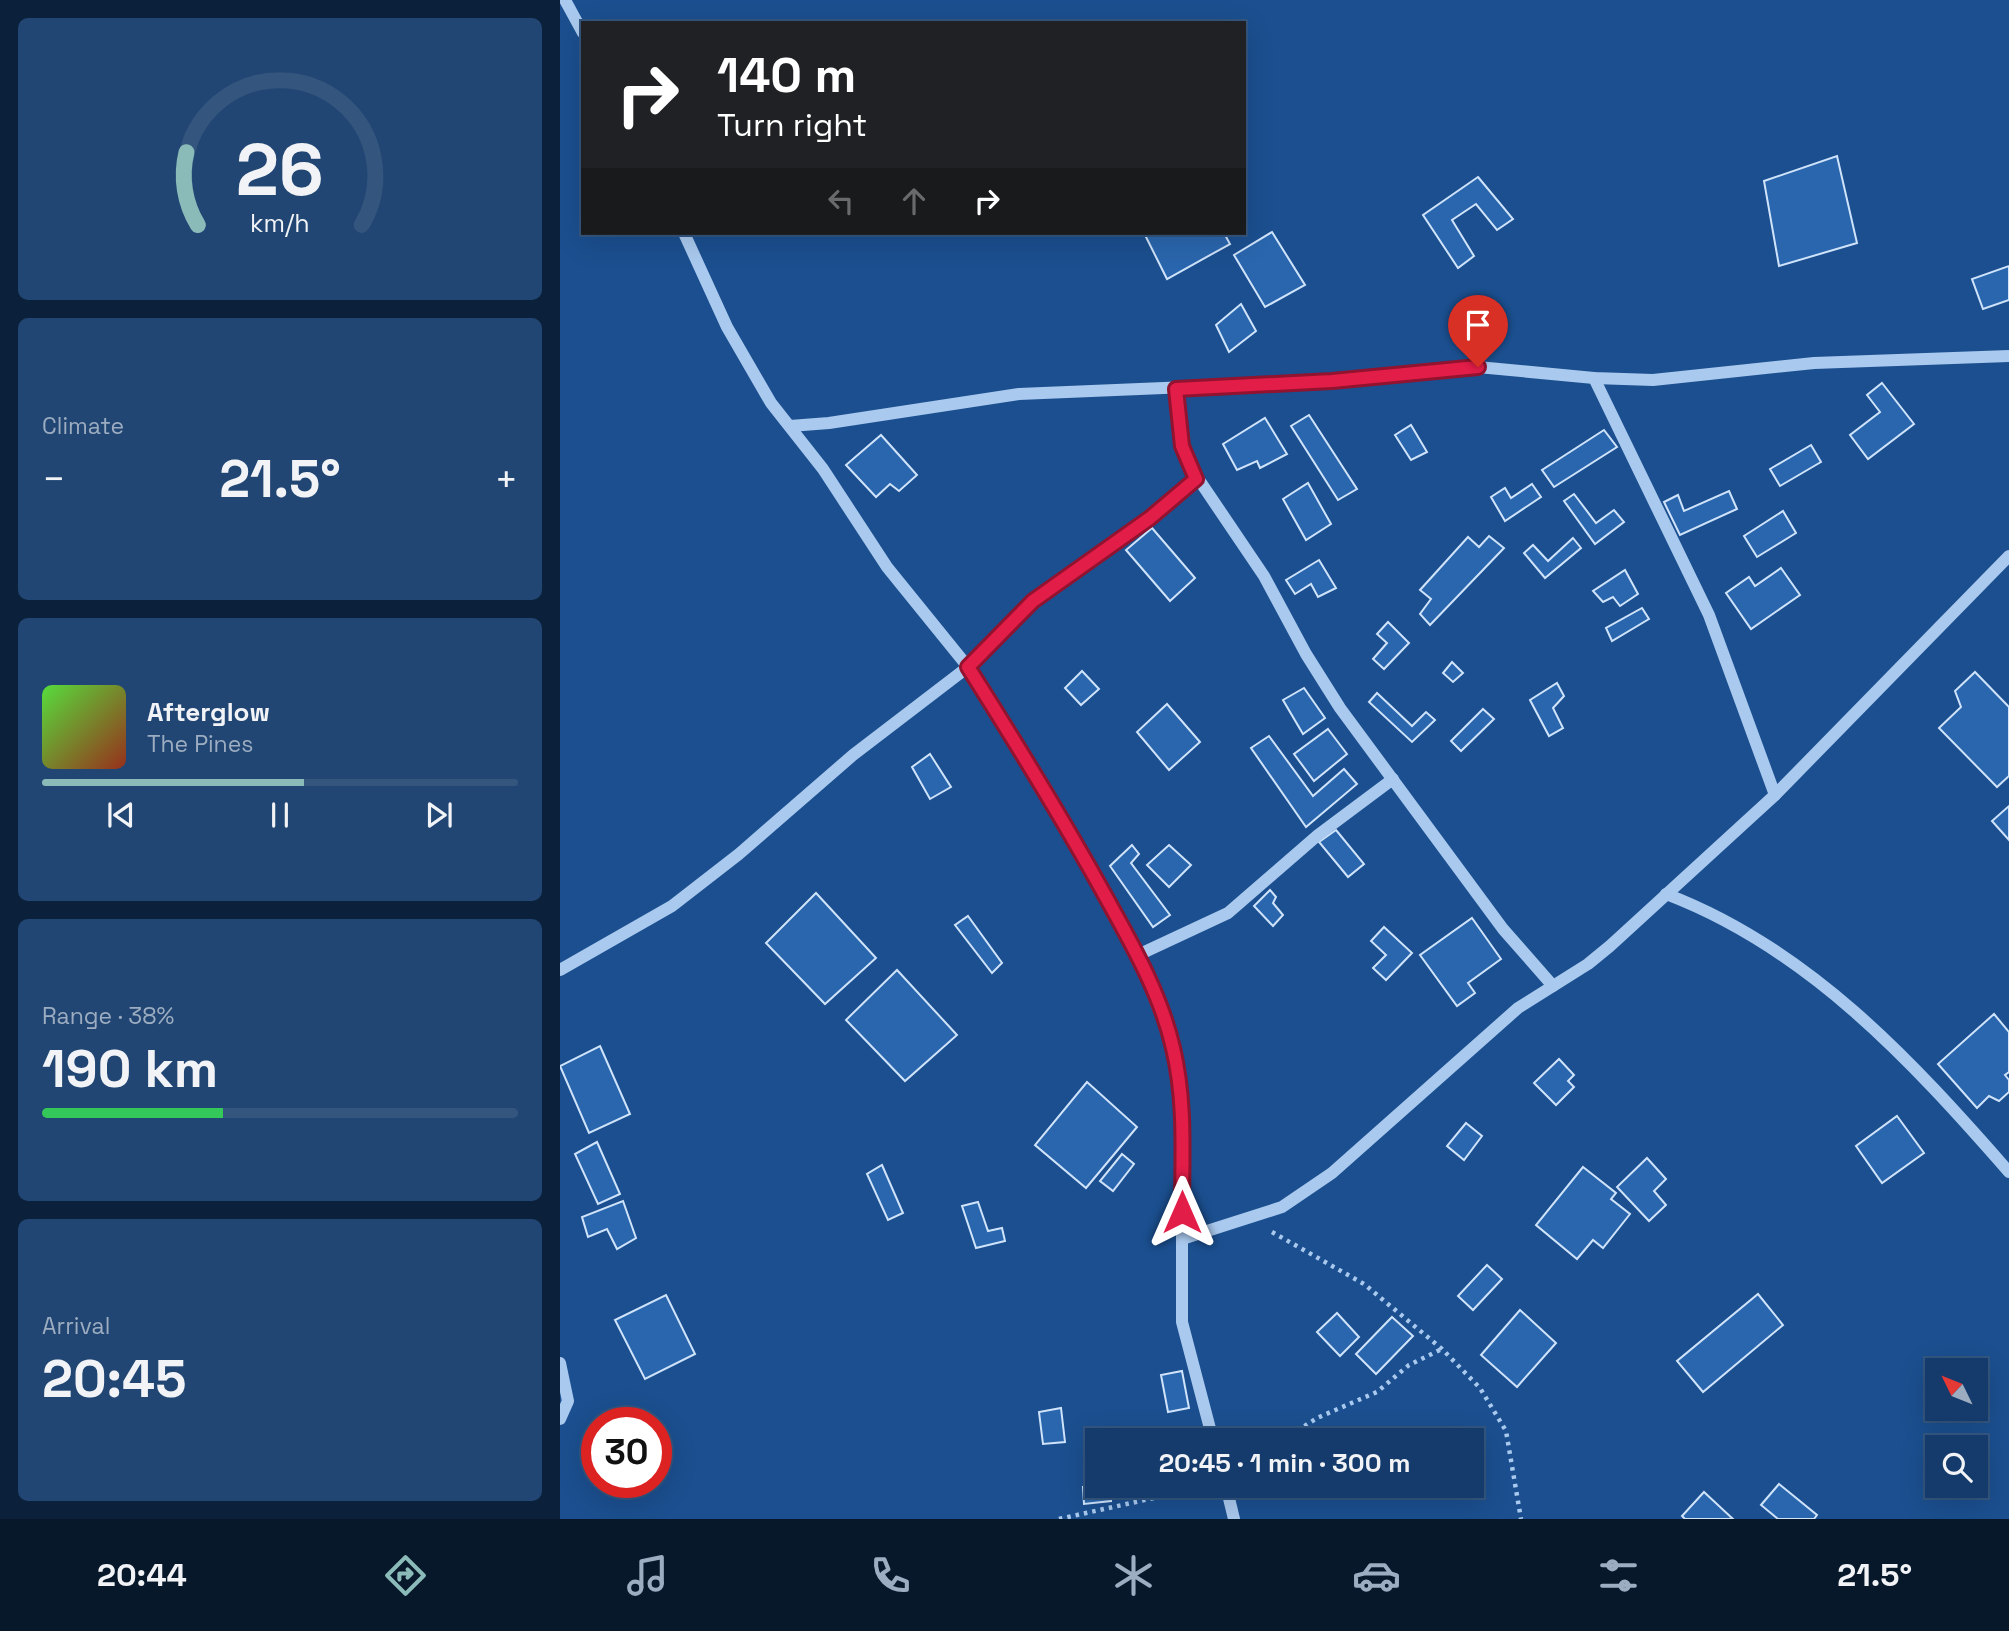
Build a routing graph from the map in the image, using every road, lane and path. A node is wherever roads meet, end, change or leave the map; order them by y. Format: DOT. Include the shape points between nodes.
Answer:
graph roads {
  1 [pos="565,0"];
  2 [pos="581,29"];
  3 [pos="685,235"];
  4 [pos="2009,356"];
  5 [pos="1594,378"];
  6 [pos="1176,389"];
  7 [pos="790,426"];
  8 [pos="1196,479"];
  9 [pos="2009,556"];
  10 [pos="968,667"];
  11 [pos="1393,779"];
  12 [pos="1775,795"];
  13 [pos="1666,894"];
  14 [pos="1138,955"];
  15 [pos="560,970"];
  16 [pos="1553,986"];
  17 [pos="2009,1172"];
  18 [pos="1247,1218"];
  19 [pos="1182,1239"];
  20 [pos="1442,1349"];
  21 [pos="560,1363"];
  22 [pos="560,1419"];
  23 [pos="1210,1428"];
  24 [pos="1302,1428"];
  25 [pos="1154,1498"];
  26 [pos="1229,1498"];
  27 [pos="1059,1519"];
  28 [pos="1234,1519"];
  29 [pos="1521,1519"];
  1 -- 2 [label="street"];
  3 -- 7 [label="street" via="727,327 771,403"];
  4 -- 5 [label="street" via="1814,363 1653,380"];
  5 -- 6 [label="street" via="1478,367"];
  5 -- 12 [label="street" via="1709,615"];
  6 -- 7 [label="street" via="1019,394"];
  6 -- 8 [label="street" via="1182,446"];
  7 -- 10 [label="street" via="887,567"];
  8 -- 10 [label="street" via="1159,512 1033,601"];
  8 -- 11 [label="street" via="1264,576 1340,708"];
  9 -- 12 [label="street"];
  10 -- 14 [label="street" via="1060,813"];
  10 -- 15 [label="street" via="853,755 672,906"];
  11 -- 14 [label="street" via="1318,835 1228,913"];
  11 -- 16 [label="street" via="1503,929"];
  12 -- 13 [label="street"];
  13 -- 16 [label="street" via="1588,964"];
  13 -- 17 [label="street" via="1748,931 1815,977 1924,1078"];
  14 -- 19 [label="street" via="1173,1047 1180,1092"];
  16 -- 18 [label="street" via="1518,1008 1332,1173 1282,1207"];
  18 -- 19 [label="street"];
  18 -- 20 [label="path" via="1364,1284"];
  19 -- 23 [label="street" via="1181,1322"];
  20 -- 24 [label="path" via="1409,1365 1377,1392"];
  20 -- 29 [label="path" via="1480,1388 1506,1431"];
  21 -- 22 [label="street" via="568,1390"];
  25 -- 27 [label="path"];
  26 -- 28 [label="street"];
}
